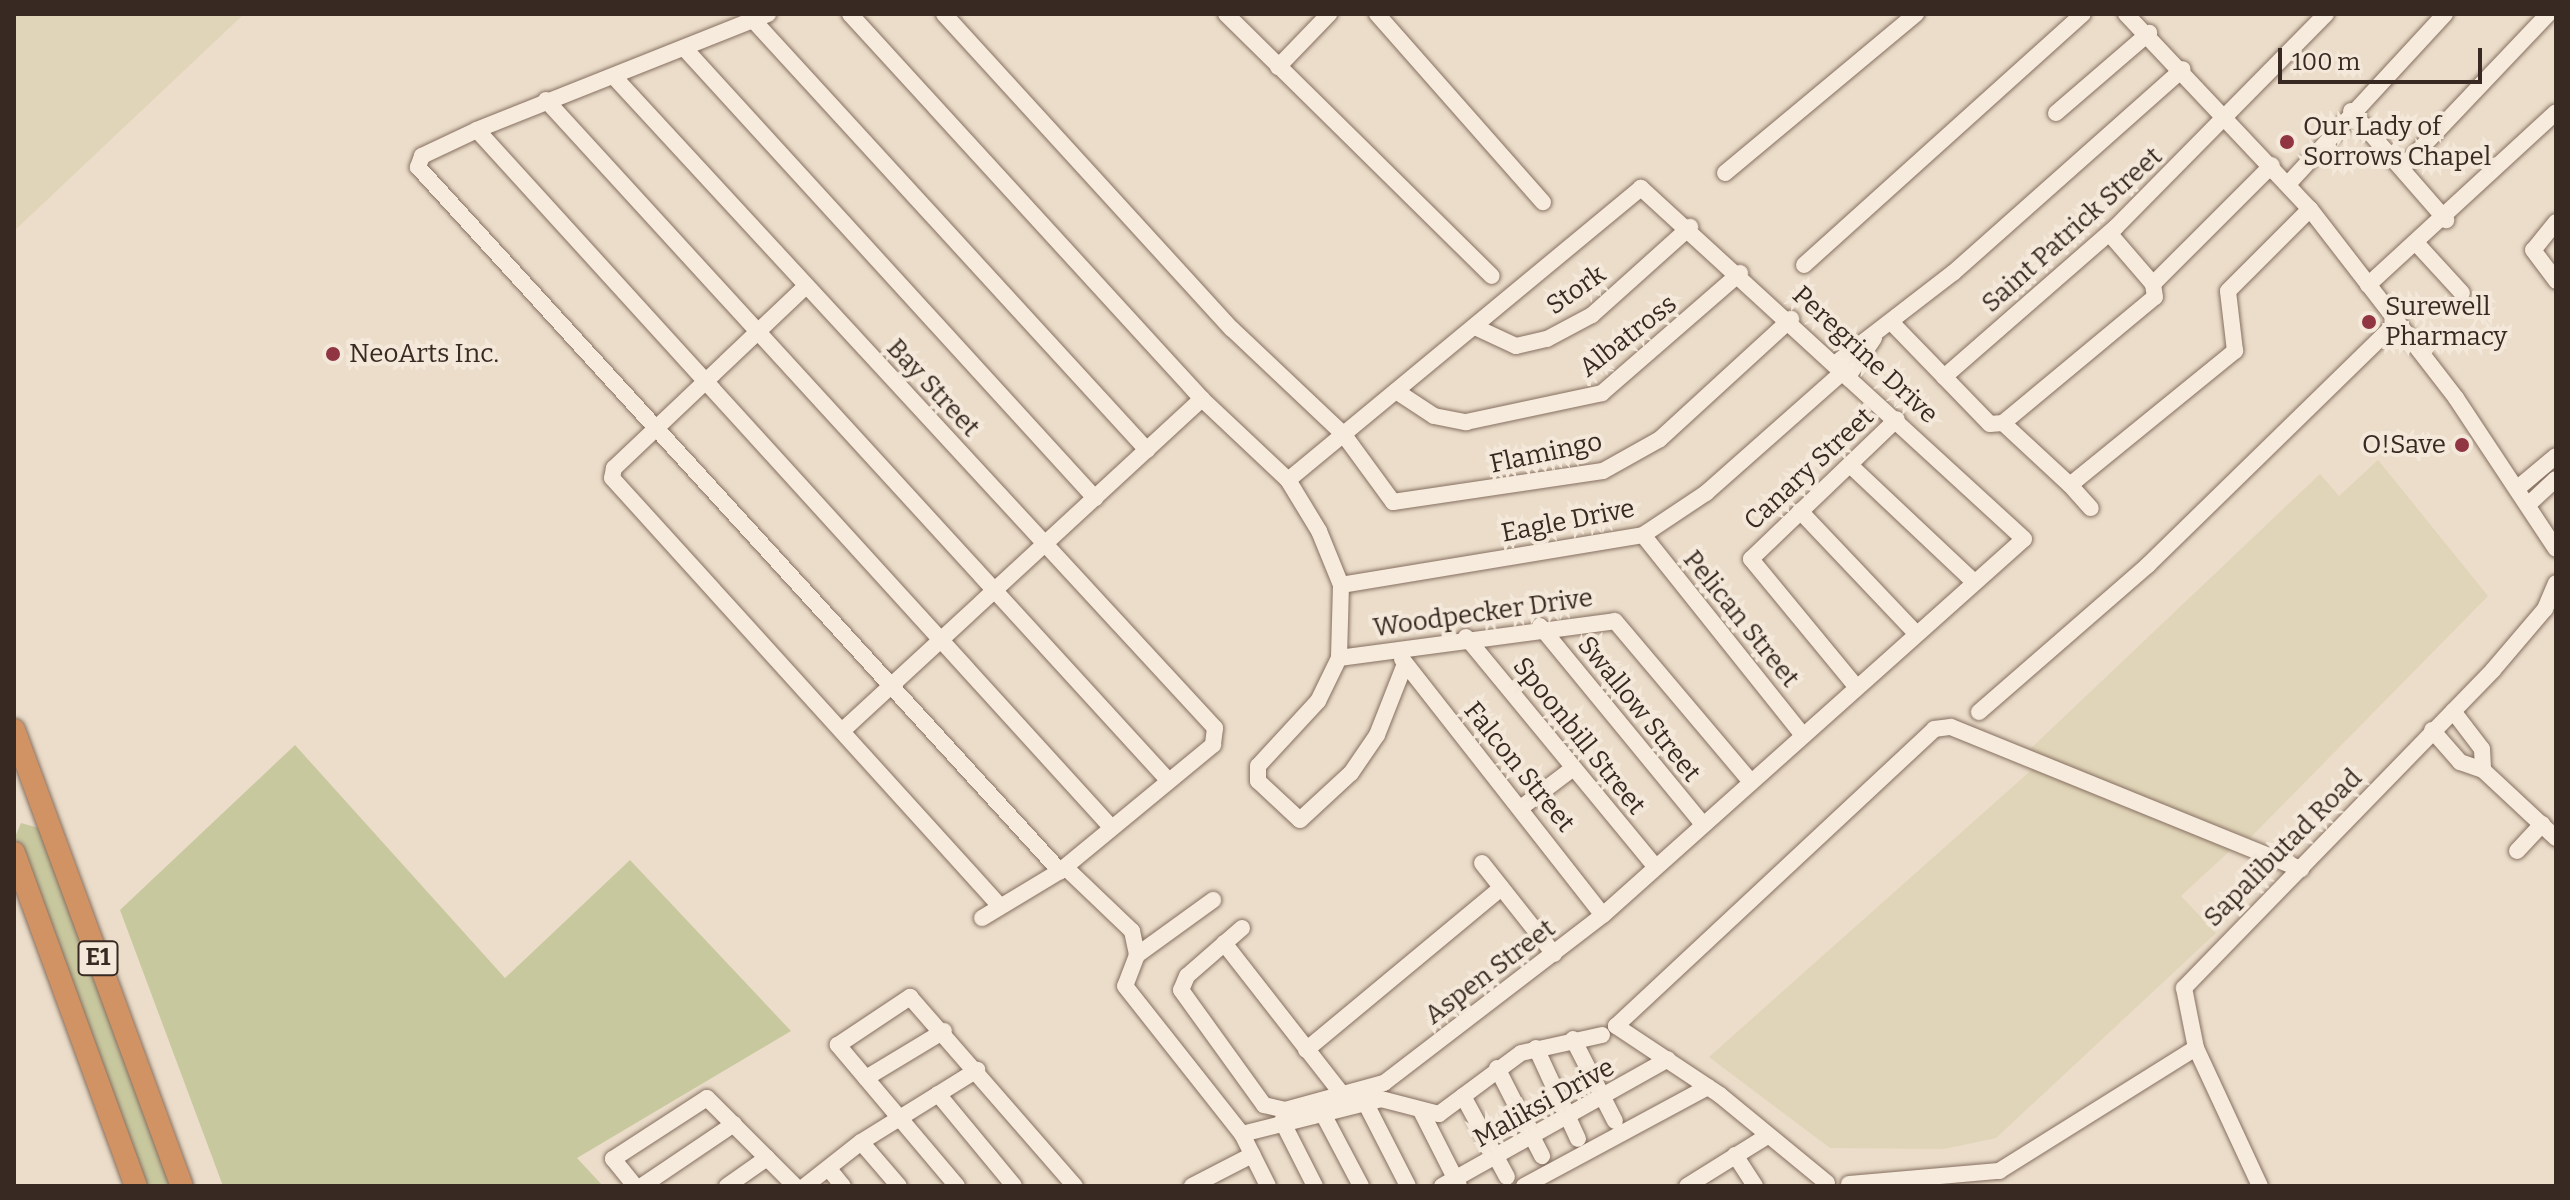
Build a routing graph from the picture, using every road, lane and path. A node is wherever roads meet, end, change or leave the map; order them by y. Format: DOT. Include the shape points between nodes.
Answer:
graph roads {
  1 [pos="850,14"];
  2 [pos="944,14"];
  3 [pos="1226,14"];
  4 [pos="1329,14"];
  5 [pos="1377,14"];
  6 [pos="1916,14"];
  7 [pos="2083,14"];
  8 [pos="2126,14"];
  9 [pos="2326,14"];
  10 [pos="2445,14"];
  11 [pos="2548,14"];
  12 [pos="761,18"];
  13 [pos="2149,33"];
  14 [pos="686,50"];
  15 [pos="1278,67"];
  16 [pos="2183,69"];
  17 [pos="617,80"];
  18 [pos="546,100"];
  19 [pos="2351,111"];
  20 [pos="2556,112"];
  21 [pos="2056,113"];
  22 [pos="2229,117"];
  23 [pos="477,130"];
  24 [pos="2272,165"];
  25 [pos="2402,168"];
  26 [pos="1725,173"];
  27 [pos="2289,183"];
  28 [pos="1543,202"];
  29 [pos="2310,209"];
  30 [pos="2446,220"];
  31 [pos="2556,222"];
  32 [pos="1690,227"];
  33 [pos="2109,233"];
  34 [pos="2418,245"];
  35 [pos="1804,265"];
  36 [pos="1740,273"];
  37 [pos="1492,276"];
  38 [pos="2556,281"];
  39 [pos="2153,284"];
  40 [pos="2368,285"];
  41 [pos="806,286"];
  42 [pos="2462,293"];
  43 [pos="1791,319"];
  44 [pos="2397,322"];
  45 [pos="1893,324"];
  46 [pos="1475,327"];
  47 [pos="757,331"];
  48 [pos="1843,370"];
  49 [pos="1944,377"];
  50 [pos="706,379"];
  51 [pos="1396,391"];
  52 [pos="1202,399"];
  53 [pos="1897,419"];
  54 [pos="2003,423"];
  55 [pos="656,427"];
  56 [pos="1344,435"];
  57 [pos="1147,450"];
  58 [pos="2556,456"];
  59 [pos="1850,465"];
  60 [pos="2556,479"];
  61 [pos="1288,480"];
  62 [pos="2070,485"];
  63 [pos="2519,487"];
  64 [pos="1095,498"];
  65 [pos="2530,503"];
  66 [pos="2091,508"];
  67 [pos="1800,511"];
  68 [pos="1643,535"];
  69 [pos="1044,545"];
  70 [pos="2556,546"];
  71 [pos="1974,582"];
  72 [pos="2556,583"];
  73 [pos="1341,585"];
  74 [pos="995,590"];
  75 [pos="1540,626"];
  76 [pos="1914,631"];
  77 [pos="1466,637"];
  78 [pos="940,641"];
  79 [pos="1401,657"];
  80 [pos="1339,658"];
  81 [pos="1854,684"];
  82 [pos="891,686"];
  83 [pos="2453,711"];
  84 [pos="1979,712"];
  85 [pos="14,730"];
  86 [pos="2432,730"];
  87 [pos="842,731"];
  88 [pos="1802,734"];
  89 [pos="1572,769"];
  90 [pos="2483,770"];
  91 [pos="1168,780"];
  92 [pos="1750,781"];
  93 [pos="1522,807"];
  94 [pos="1701,822"];
  95 [pos="2542,824"];
  96 [pos="1111,827"];
  97 [pos="2556,838"];
  98 [pos="2517,851"];
  99 [pos="14,853"];
  100 [pos="1482,863"];
  101 [pos="1655,866"];
  102 [pos="1062,869"];
  103 [pos="2301,869"];
  104 [pos="1501,888"];
  105 [pos="1213,900"];
  106 [pos="1000,906"];
  107 [pos="1603,915"];
  108 [pos="982,918"];
  109 [pos="1242,928"];
  110 [pos="1224,943"];
  111 [pos="1554,954"];
  112 [pos="1137,955"];
  113 [pos="944,1031"];
  114 [pos="1602,1035"];
  115 [pos="1573,1039"];
  116 [pos="1536,1048"];
  117 [pos="2196,1048"];
  118 [pos="1306,1050"];
  119 [pos="1668,1059"];
  120 [pos="1497,1068"];
  121 [pos="977,1070"];
  122 [pos="866,1078"];
  123 [pos="1708,1087"];
  124 [pos="1341,1093"];
  125 [pos="938,1094"];
  126 [pos="1463,1096"];
  127 [pos="1604,1099"];
  128 [pos="1365,1102"];
  129 [pos="1421,1111"];
  130 [pos="1322,1112"];
  131 [pos="899,1117"];
  132 [pos="1568,1117"];
  133 [pos="1282,1121"];
  134 [pos="1615,1121"];
  135 [pos="734,1124"];
  136 [pos="1242,1134"];
  137 [pos="1532,1137"];
  138 [pos="1764,1138"];
  139 [pos="1578,1139"];
  140 [pos="861,1142"];
  141 [pos="1252,1155"];
  142 [pos="1735,1155"];
  143 [pos="1496,1156"];
  144 [pos="1542,1156"];
  145 [pos="767,1158"];
  146 [pos="829,1169"];
  147 [pos="1986,1174"];
  148 [pos="1507,1177"];
  149 [pos="1214,1182"];
  150 [pos="1452,1184"];
  151 [pos="1695,1184"];
  152 [pos="1826,1185"];
  153 [pos="1849,1185"];
  154 [pos="136,1186"];
  155 [pos="182,1186"];
  156 [pos="635,1186"];
  157 [pos="642,1186"];
  158 [pos="727,1186"];
  159 [pos="795,1186"];
  160 [pos="805,1186"];
  161 [pos="843,1186"];
  162 [pos="899,1186"];
  163 [pos="957,1186"];
  164 [pos="1014,1186"];
  165 [pos="1075,1186"];
  166 [pos="1192,1186"];
  167 [pos="1268,1186"];
  168 [pos="1315,1186"];
  169 [pos="1361,1186"];
  170 [pos="1408,1186"];
  171 [pos="1524,1186"];
  172 [pos="1755,1186"];
  173 [pos="2001,1186"];
  174 [pos="2260,1186"];
  1 -- 52 [label="street"];
  2 -- 56 [label="street, Flamingo" via="1232,329"];
  3 -- 15 [label="street"];
  4 -- 15 [label="street"];
  5 -- 28 [label="street"];
  6 -- 26 [label="street"];
  7 -- 35 [label="street"];
  8 -- 13 [label="street"];
  9 -- 22 [label="street, Saint Patrick Street"];
  10 -- 19 [label="street"];
  11 -- 25 [label="street"];
  12 -- 14 [label="street"];
  12 -- 57 [label="street"];
  13 -- 16 [label="street"];
  13 -- 21 [label="street"];
  14 -- 17 [label="street"];
  14 -- 64 [label="street"];
  15 -- 37 [label="street"];
  16 -- 22 [label="street"];
  16 -- 45 [label="street, Eagle Drive"];
  17 -- 18 [label="street"];
  17 -- 41 [label="street, Bay Street"];
  18 -- 23 [label="street"];
  18 -- 47 [label="street"];
  19 -- 25 [label="street"];
  19 -- 27 [label="street"];
  20 -- 30 [label="street"];
  22 -- 24 [label="street"];
  22 -- 33 [label="street, Saint Patrick Street"];
  23 -- 50 [label="street"];
  23 -- 55 [label="street" via="422,156 418,167"];
  24 -- 27 [label="street"];
  24 -- 39 [label="street"];
  25 -- 30 [label="street"];
  27 -- 29 [label="street"];
  29 -- 40 [label="street"];
  29 -- 62 [label="street" via="2223,300 2235,351"];
  30 -- 34 [label="street"];
  31 -- 38 [label="street" via="2533,250"];
  32 -- 36 [label="street, Peregrine Drive"];
  32 -- 46 [label="street, Stork" via="1592,315 1547,339 1516,346"];
  32 -- 46 [label="street, Peregrine Drive" via="1648,190 1634,190"];
  33 -- 39 [label="street"];
  33 -- 49 [label="street, Saint Patrick Street"];
  34 -- 40 [label="street"];
  34 -- 42 [label="street"];
  36 -- 43 [label="street, Peregrine Drive"];
  36 -- 51 [label="street, Albatross" via="1602,393 1466,422 1434,416"];
  39 -- 54 [label="street" via="2155,297"];
  40 -- 44 [label="street"];
  41 -- 47 [label="street"];
  41 -- 69 [label="street, Bay Street"];
  43 -- 48 [label="street, Peregrine Drive"];
  43 -- 56 [label="street, Flamingo" via="1660,439 1603,471 1404,505 1386,496"];
  44 -- 63 [label="street"];
  44 -- 84 [label="street" via="2159,554"];
  45 -- 48 [label="street, Eagle Drive"];
  45 -- 49 [label="street"];
  46 -- 51 [label="street, Peregrine Drive"];
  47 -- 50 [label="street"];
  47 -- 74 [label="street"];
  48 -- 53 [label="street, Peregrine Drive"];
  48 -- 68 [label="street, Eagle Drive" via="1706,493"];
  49 -- 54 [label="street" via="1990,424"];
  50 -- 55 [label="street"];
  50 -- 78 [label="street"];
  51 -- 56 [label="street, Peregrine Drive"];
  52 -- 57 [label="street"];
  52 -- 61 [label="street"];
  53 -- 59 [label="street, Canary Street"];
  53 -- 71 [label="street, Peregrine Drive" via="2024,533"];
  54 -- 62 [label="street"];
  55 -- 82 [label="street"];
  55 -- 87 [label="street" via="612,478"];
  56 -- 61 [label="street, Peregrine Drive"];
  57 -- 64 [label="street"];
  58 -- 63 [label="street"];
  59 -- 67 [label="street, Canary Street"];
  59 -- 71 [label="street"];
  60 -- 65 [label="street"];
  61 -- 73 [label="street"];
  62 -- 66 [label="street"];
  63 -- 65 [label="street"];
  64 -- 69 [label="street"];
  65 -- 70 [label="street"];
  67 -- 76 [label="street"];
  67 -- 81 [label="street, Canary Street" via="1753,554 1753,565"];
  68 -- 73 [label="street, Eagle Drive"];
  68 -- 88 [label="street, Pelican Street"];
  69 -- 74 [label="street"];
  69 -- 91 [label="street, Bay Street" via="1215,728 1213,745"];
  71 -- 76 [label="street, Peregrine Drive"];
  72 -- 83 [label="street, Sapalibutad Road" via="2535,623"];
  73 -- 80 [label="street"];
  74 -- 78 [label="street"];
  74 -- 91 [label="street"];
  75 -- 77 [label="street, Woodpecker Drive"];
  75 -- 92 [label="street, Woodpecker Drive" via="1608,619 1622,624"];
  75 -- 94 [label="street, Swallow Street"];
  76 -- 81 [label="street, Peregrine Drive"];
  77 -- 79 [label="street, Woodpecker Drive"];
  77 -- 89 [label="street, Spoonbill Street"];
  78 -- 82 [label="street"];
  78 -- 96 [label="street"];
  79 -- 80 [label="street, Woodpecker Drive"];
  79 -- 80 [label="street" via="1377,735 1351,773 1300,820 1255,774 1318,701"];
  79 -- 93 [label="street, Falcon Street"];
  81 -- 88 [label="street, Peregrine Drive"];
  82 -- 87 [label="street"];
  82 -- 102 [label="street"];
  83 -- 86 [label="street, Sapalibutad Road"];
  83 -- 90 [label="street" via="2482,749"];
  85 -- 155 [label="highway, E1"];
  86 -- 90 [label="street" via="2460,762"];
  86 -- 103 [label="street, Sapalibutad Road"];
  87 -- 106 [label="street"];
  88 -- 92 [label="street, Peregrine Drive"];
  89 -- 93 [label="street"];
  89 -- 101 [label="street, Spoonbill Street"];
  90 -- 95 [label="street"];
  91 -- 96 [label="street"];
  92 -- 94 [label="street, Peregrine Drive"];
  93 -- 107 [label="street, Falcon Street"];
  94 -- 101 [label="street, Peregrine Drive"];
  95 -- 97 [label="street"];
  95 -- 98 [label="street"];
  96 -- 102 [label="street"];
  99 -- 154 [label="highway, E1"];
  100 -- 104 [label="street"];
  101 -- 107 [label="street, Aspen Street"];
  102 -- 106 [label="street"];
  102 -- 112 [label="street" via="1121,915"];
  103 -- 117 [label="street, Sapalibutad Road" via="2184,988"];
  103 -- 119 [label="street" via="1941,726 1620,1019 1618,1033"];
  104 -- 111 [label="street"];
  104 -- 118 [label="street"];
  105 -- 112 [label="street"];
  106 -- 108 [label="street"];
  107 -- 111 [label="street, Aspen Street"];
  109 -- 110 [label="street"];
  110 -- 118 [label="street"];
  110 -- 124 [label="street, Aspen Street" via="1181,990 1264,1105 1285,1110"];
  111 -- 124 [label="street, Aspen Street" via="1384,1083"];
  112 -- 136 [label="street" via="1125,986"];
  113 -- 121 [label="street"];
  113 -- 122 [label="street"];
  113 -- 122 [label="street" via="910,997 839,1037"];
  114 -- 115 [label="street"];
  115 -- 116 [label="street"];
  115 -- 127 [label="street"];
  116 -- 120 [label="street"];
  116 -- 132 [label="street"];
  117 -- 147 [label="street"];
  117 -- 174 [label="street, Sapalibutad Road"];
  118 -- 124 [label="street"];
  119 -- 123 [label="street"];
  119 -- 127 [label="street, Maliksi Drive"];
  120 -- 126 [label="street"];
  120 -- 137 [label="street"];
  121 -- 125 [label="street"];
  121 -- 165 [label="street"];
  122 -- 131 [label="street"];
  123 -- 138 [label="street"];
  123 -- 171 [label="street"];
  125 -- 131 [label="street"];
  125 -- 164 [label="street"];
  126 -- 129 [label="street" via="1439,1114"];
  126 -- 143 [label="street"];
  127 -- 132 [label="street, Maliksi Drive"];
  127 -- 134 [label="street"];
  128 -- 129 [label="street" via="1387,1099"];
  128 -- 130 [label="street"];
  128 -- 170 [label="street"];
  129 -- 150 [label="street"];
  130 -- 133 [label="street"];
  130 -- 169 [label="street"];
  131 -- 140 [label="street"];
  131 -- 163 [label="street"];
  132 -- 137 [label="street, Maliksi Drive"];
  132 -- 139 [label="street"];
  133 -- 136 [label="street"];
  133 -- 168 [label="street"];
  135 -- 145 [label="street"];
  135 -- 156 [label="street" via="703,1100 613,1159"];
  135 -- 157 [label="street"];
  136 -- 141 [label="street"];
  137 -- 143 [label="street, Maliksi Drive"];
  137 -- 144 [label="street"];
  138 -- 142 [label="street"];
  138 -- 152 [label="street"];
  140 -- 146 [label="street"];
  140 -- 162 [label="street"];
  141 -- 149 [label="street"];
  141 -- 167 [label="street"];
  142 -- 151 [label="street"];
  142 -- 172 [label="street"];
  143 -- 148 [label="street"];
  143 -- 150 [label="street, Maliksi Drive"];
  145 -- 158 [label="street"];
  145 -- 159 [label="street"];
  146 -- 160 [label="street"];
  146 -- 161 [label="street"];
  147 -- 153 [label="street"];
  147 -- 173 [label="street"];
  149 -- 166 [label="street"];
  152 -- 153 [label="street" via="1837,1177"];
}
